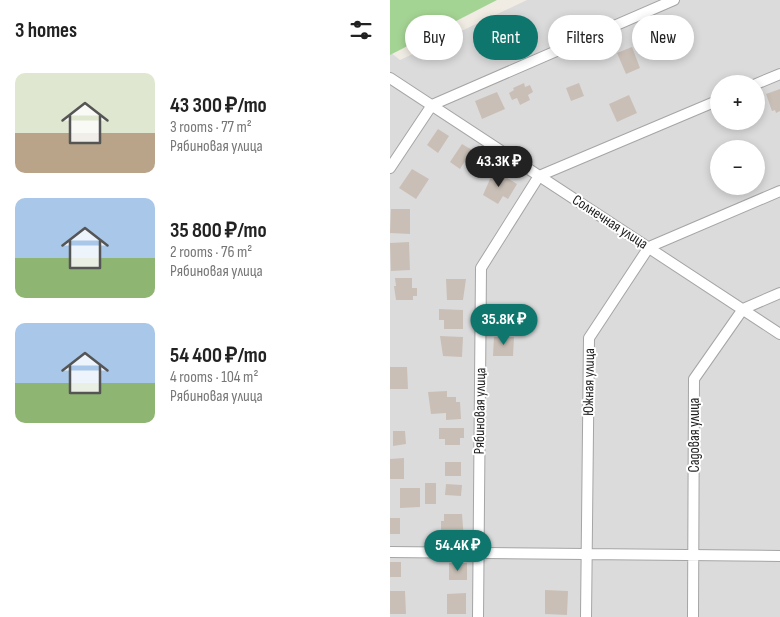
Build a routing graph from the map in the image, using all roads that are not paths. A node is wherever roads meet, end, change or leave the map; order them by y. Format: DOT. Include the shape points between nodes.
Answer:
graph roads {
  1 [pos="674,0"];
  2 [pos="780,74"];
  3 [pos="390,78"];
  4 [pos="765,80"];
  5 [pos="710,104"];
  6 [pos="432,105"];
  7 [pos="390,168"];
  8 [pos="539,176"];
  9 [pos="780,191"];
  10 [pos="649,247"];
  11 [pos="780,293"];
  12 [pos="743,309"];
  13 [pos="780,334"];
  14 [pos="390,552"];
  15 [pos="478,553"];
  16 [pos="586,554"];
  17 [pos="693,555"];
  18 [pos="780,556"];
  19 [pos="478,617"];
  20 [pos="586,617"];
  21 [pos="693,617"];
  1 -- 6 [label="street"];
  2 -- 4 [label="street"];
  3 -- 6 [label="street, Солнечная улица"];
  5 -- 8 [label="street"];
  6 -- 7 [label="street"];
  6 -- 8 [label="street, Солнечная улица"];
  8 -- 10 [label="street, Солнечная улица"];
  8 -- 15 [label="street, Рябиновая улица" via="481,268"];
  9 -- 10 [label="street"];
  10 -- 12 [label="street, Солнечная улица"];
  10 -- 16 [label="street, Южная улица" via="589,338"];
  11 -- 12 [label="street"];
  12 -- 13 [label="street, Солнечная улица"];
  12 -- 17 [label="street, Садовая улица" via="694,379"];
  14 -- 15 [label="street"];
  15 -- 16 [label="street"];
  15 -- 19 [label="street, Рябиновая улица"];
  16 -- 17 [label="street"];
  16 -- 20 [label="street, Южная улица"];
  17 -- 18 [label="street"];
  17 -- 21 [label="street, Садовая улица"];
}
